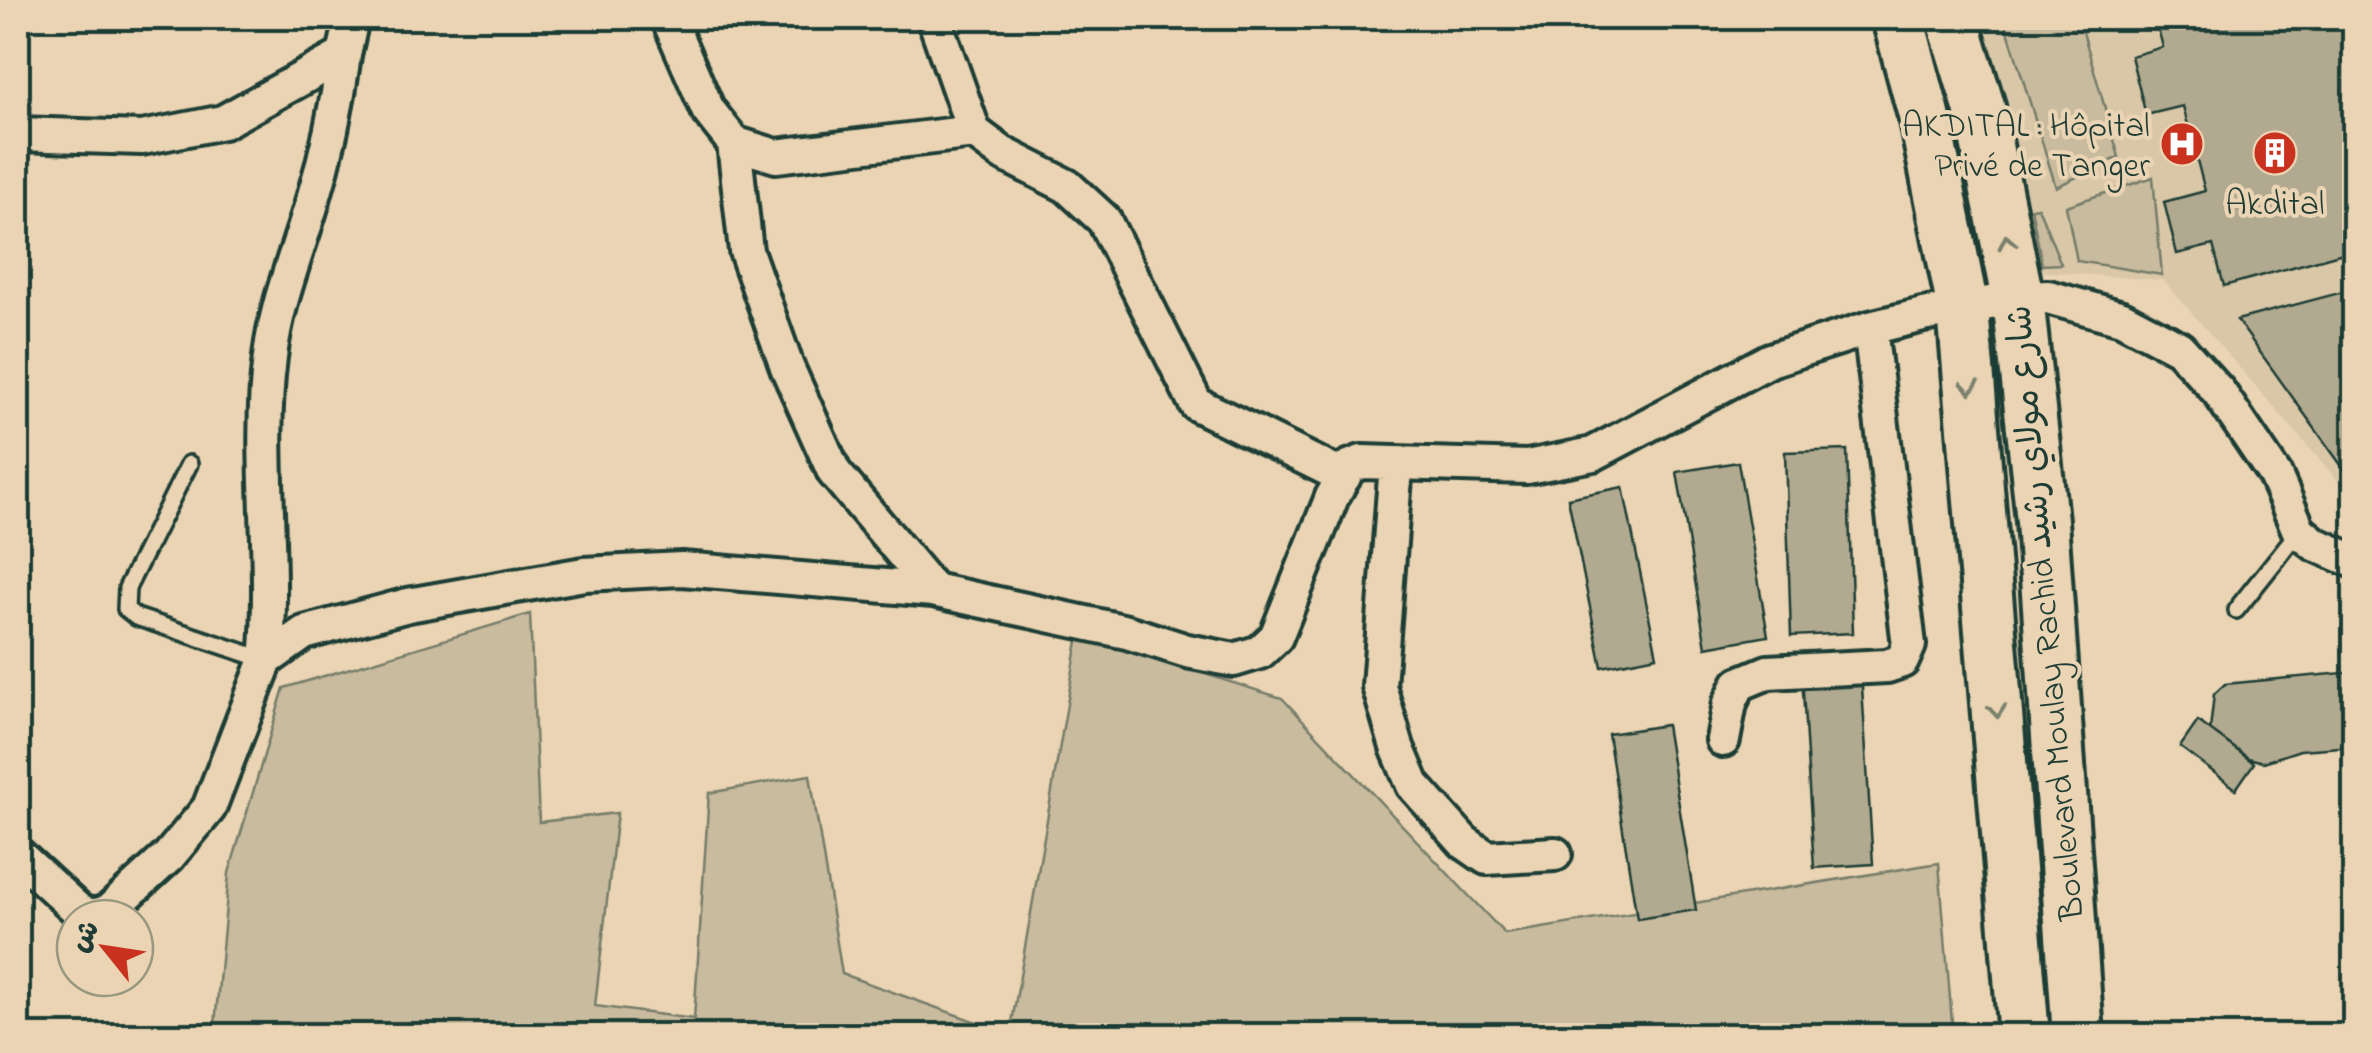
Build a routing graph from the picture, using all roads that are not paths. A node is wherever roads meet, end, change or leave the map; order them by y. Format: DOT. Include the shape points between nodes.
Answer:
graph roads {
  1 [pos="352,18"];
  2 [pos="934,18"];
  3 [pos="1898,18"];
  4 [pos="1952,18"];
  5 [pos="677,20"];
  6 [pos="344,55"];
  7 [pos="974,132"];
  8 [pos="18,134"];
  9 [pos="734,144"];
  10 [pos="2018,298"];
  11 [pos="1964,309"];
  12 [pos="1870,328"];
  13 [pos="189,464"];
  14 [pos="1396,464"];
  15 [pos="1344,477"];
  16 [pos="2299,531"];
  17 [pos="2354,561"];
  18 [pos="933,590"];
  19 [pos="2236,610"];
  20 [pos="266,660"];
  21 [pos="1723,740"];
  22 [pos="1555,854"];
  23 [pos="18,855"];
  24 [pos="2024,1036"];
  25 [pos="2078,1036"];
  1 -- 6 [label="street"];
  2 -- 7 [label="street"];
  3 -- 11 [label="main road, Boulevard Moulay Rachid شارع مولاي رشيد"];
  10 -- 4 [label="main road, Boulevard Moulay Rachid شارع مولاي رشيد, one-way" via="1979,106"];
  5 -- 9 [label="street" via="708,110"];
  6 -- 8 [label="street" via="223,122 142,138"];
  6 -- 20 [label="street" via="335,121 269,360"];
  7 -- 9 [label="street" via="776,156"];
  7 -- 15 [label="street" via="1068,186 1104,220 1196,404"];
  9 -- 18 [label="street" via="746,250 818,437 834,472"];
  10 -- 11 [label="street"];
  10 -- 16 [label="street" via="2048,297 2122,318 2179,348 2219,392 2274,475"];
  10 -- 25 [label="main road, Boulevard Moulay Rachid شارع مولاي رشيد" via="2042,521"];
  11 -- 12 [label="street"];
  11 -- 24 [label="main road, Boulevard Moulay Rachid شارع مولاي رشيد, one-way"];
  12 -- 14 [label="street" via="1770,360 1593,454 1527,467"];
  12 -- 21 [label="street" via="1909,644 1902,661 1888,666 1768,672 1739,684"];
  13 -- 20 [label="lane" via="128,588 126,609"];
  14 -- 15 [label="street" via="1362,462"];
  14 -- 22 [label="street" via="1379,686 1412,784 1487,858"];
  15 -- 18 [label="street" via="1276,636 1260,652 1234,660"];
  16 -- 17 [label="street"];
  16 -- 19 [label="lane"];
  18 -- 20 [label="street" via="682,570 584,574 408,605 304,633"];
  20 -- 23 [label="street" via="209,808 170,856 110,910 79,912"];
}
